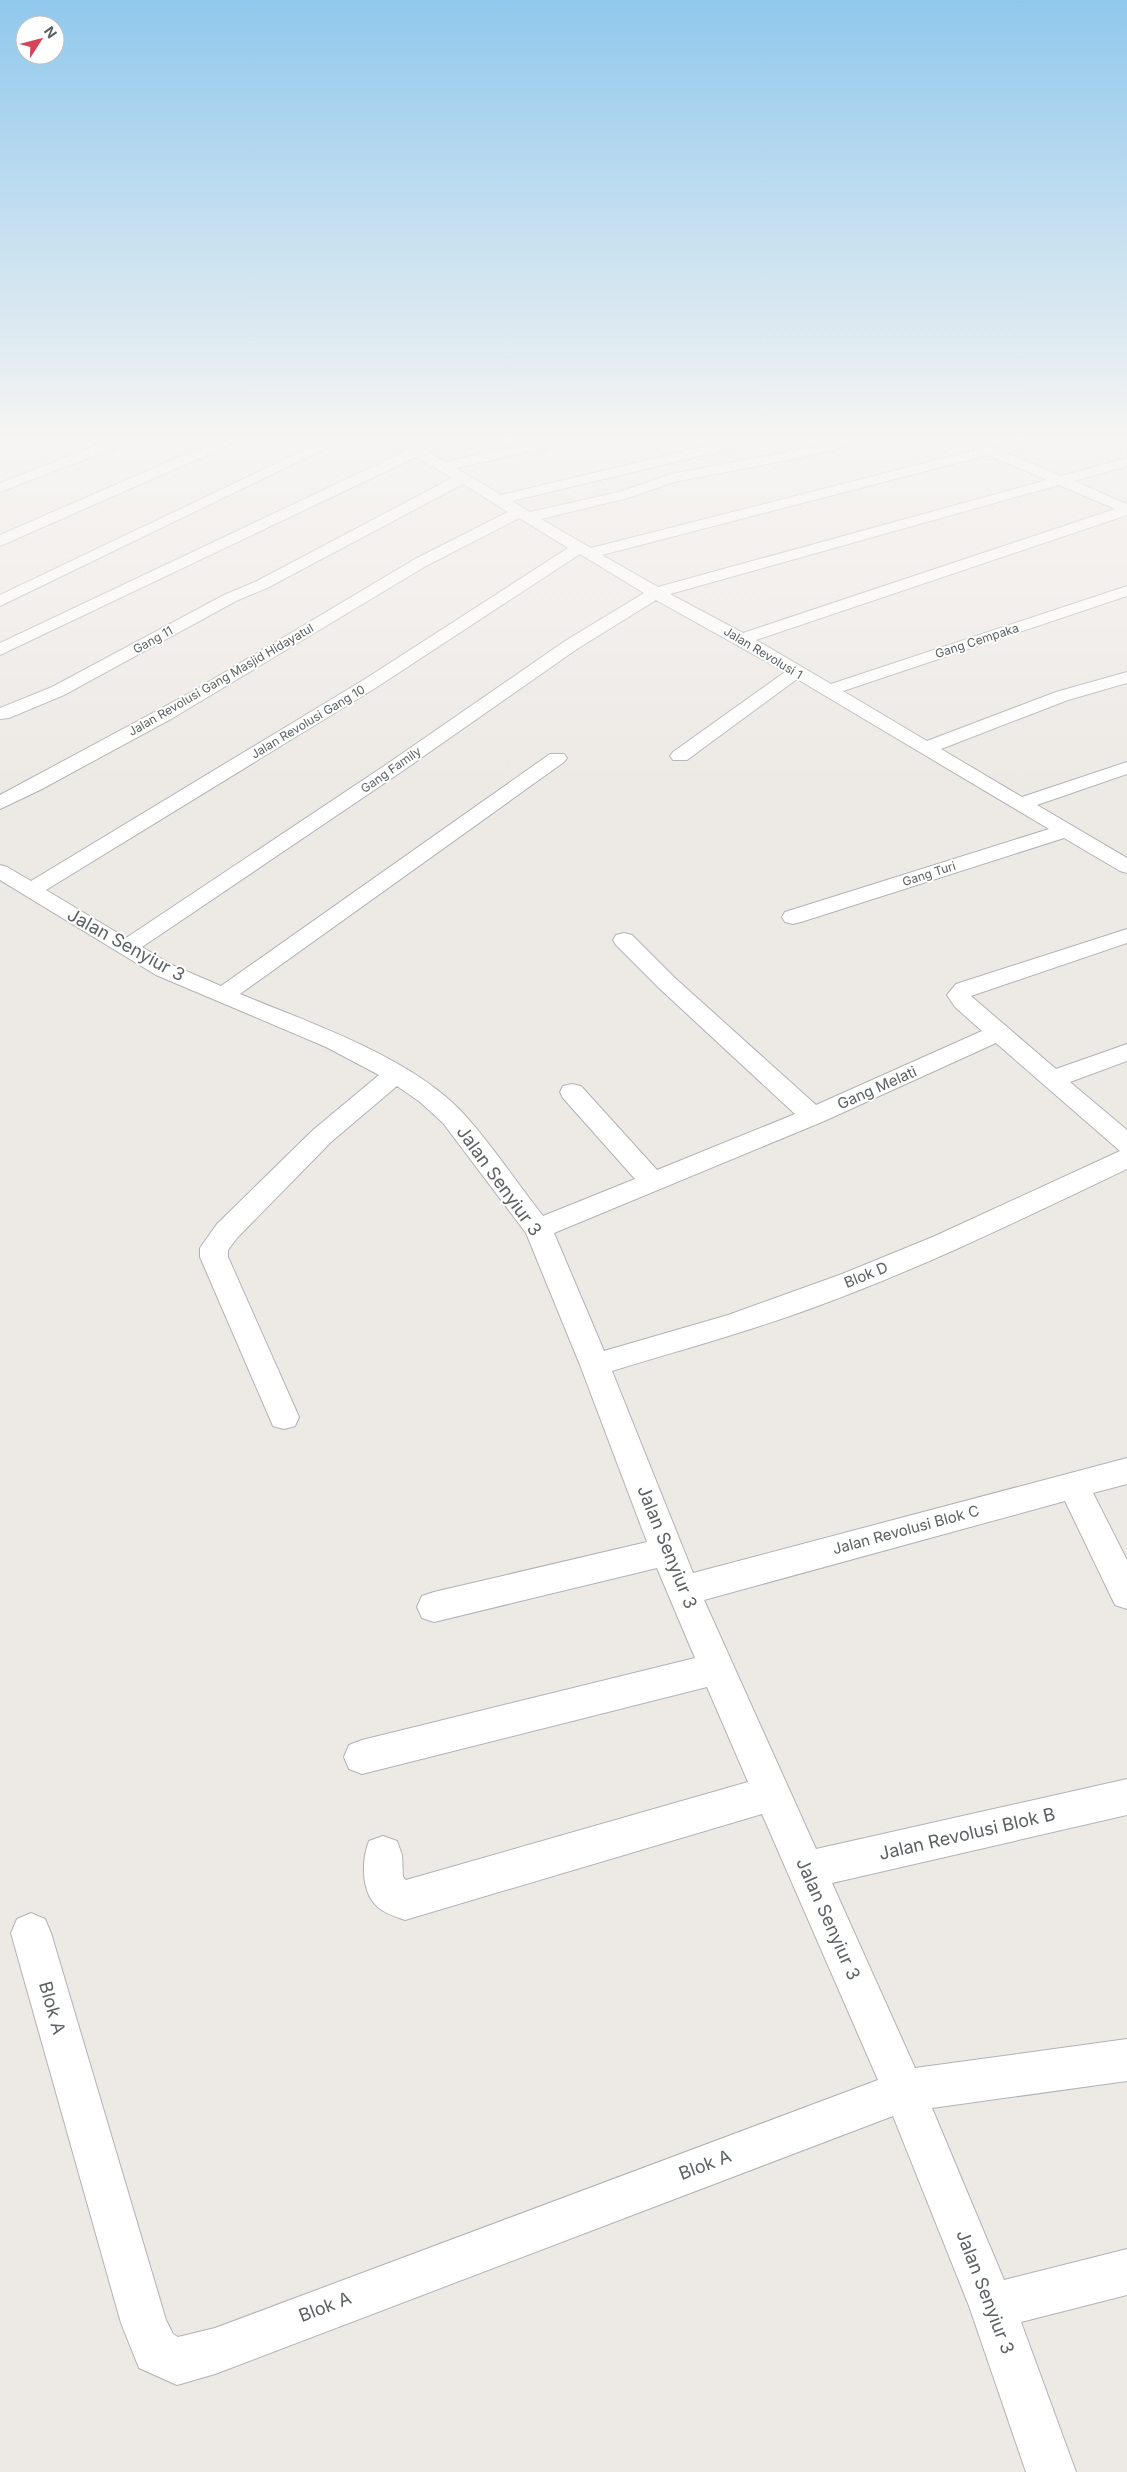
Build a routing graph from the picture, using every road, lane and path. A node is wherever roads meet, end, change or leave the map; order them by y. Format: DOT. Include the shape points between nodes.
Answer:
graph roads {
  1 [pos="93,555"];
  2 [pos="198,555"];
  3 [pos="318,555"];
  4 [pos="435,555"];
  5 [pos="576,555"];
  6 [pos="594,555"];
  7 [pos="791,555"];
  8 [pos="992,555"];
  9 [pos="1127,591"];
  10 [pos="656,593"];
  11 [pos="0,601"];
  12 [pos="742,639"];
  13 [pos="0,650"];
  14 [pos="796,672"];
  15 [pos="1127,677"];
  16 [pos="828,691"];
  17 [pos="2,714"];
  18 [pos="925,748"];
  19 [pos="680,756"];
  20 [pos="557,758"];
  21 [pos="1127,768"];
  22 [pos="0,803"];
  23 [pos="1020,804"];
  24 [pos="1065,831"];
  25 [pos="1127,867"];
  26 [pos="0,870"];
  27 [pos="31,890"];
  28 [pos="793,917"];
  29 [pos="1127,936"];
  30 [pos="624,940"];
  31 [pos="126,948"];
  32 [pos="223,995"];
  33 [pos="999,1032"];
  34 [pos="1127,1052"];
  35 [pos="396,1074"];
  36 [pos="1053,1079"];
  37 [pos="572,1092"];
  38 [pos="813,1116"];
  39 [pos="1127,1144"];
  40 [pos="1127,1158"];
  41 [pos="652,1181"];
  42 [pos="538,1229"];
  43 [pos="595,1365"];
  44 [pos="284,1416"];
  45 [pos="1127,1471"];
  46 [pos="1073,1485"];
  47 [pos="667,1551"];
  48 [pos="685,1590"];
  49 [pos="1127,1594"];
  50 [pos="434,1606"];
  51 [pos="717,1669"];
  52 [pos="362,1756"];
  53 [pos="772,1793"];
  54 [pos="1127,1798"];
  55 [pos="383,1855"];
  56 [pos="806,1870"];
  57 [pos="31,1934"];
  58 [pos="1127,2060"];
  59 [pos="904,2091"];
  60 [pos="1127,2272"];
  61 [pos="992,2306"];
  62 [pos="1052,2472"];
  1 -- 11 [label="street"];
  2 -- 13 [label="street"];
  3 -- 17 [label="street, Gang 11" via="230,598 66,687"];
  4 -- 22 [label="street, Jalan Revolusi Gang Masjid Hidayatul" via="259,660"];
  5 -- 27 [label="street, Jalan Revolusi Gang 10"];
  6 -- 10 [label="street, Jalan Revolusi 1"];
  7 -- 10 [label="street, Gang Family"];
  8 -- 12 [label="street"];
  9 -- 16 [label="street, Gang Cempaka"];
  10 -- 12 [label="street, Jalan Revolusi 1"];
  10 -- 31 [label="street, Gang Family" via="571,645"];
  12 -- 14 [label="street, Jalan Revolusi 1"];
  14 -- 16 [label="street, Jalan Revolusi 1"];
  14 -- 19 [label="street"];
  15 -- 18 [label="street" via="1062,696"];
  16 -- 18 [label="street, Jalan Revolusi 1"];
  18 -- 23 [label="street, Jalan Revolusi 1"];
  20 -- 32 [label="street"];
  21 -- 23 [label="street"];
  23 -- 24 [label="street, Jalan Revolusi 1"];
  24 -- 25 [label="street, Jalan Revolusi 1"];
  24 -- 28 [label="street, Gang Turi"];
  26 -- 27 [label="street, Jalan Senyiur 3"];
  27 -- 31 [label="street, Jalan Senyiur 3"];
  29 -- 33 [label="street" via="964,989 959,995 963,1002"];
  30 -- 38 [label="street"];
  31 -- 32 [label="street, Jalan Senyiur 3" via="164,970"];
  32 -- 35 [label="street, Jalan Senyiur 3" via="335,1042"];
  33 -- 36 [label="street"];
  33 -- 38 [label="street, Gang Melati"];
  34 -- 36 [label="street"];
  35 -- 42 [label="street, Jalan Senyiur 3" via="429,1096 452,1117"];
  35 -- 44 [label="street" via="322,1136 214,1248 214,1257"];
  36 -- 39 [label="street"];
  37 -- 41 [label="street"];
  38 -- 41 [label="street, Gang Melati"];
  40 -- 43 [label="street, Blok D" via="955,1238 818,1295 757,1317"];
  41 -- 42 [label="street, Gang Melati"];
  42 -- 43 [label="street, Jalan Senyiur 3"];
  43 -- 47 [label="street, Jalan Senyiur 3"];
  45 -- 46 [label="street, Jalan Revolusi Blok C"];
  46 -- 48 [label="street, Jalan Revolusi Blok C"];
  46 -- 49 [label="street"];
  47 -- 48 [label="street, Jalan Senyiur 3"];
  47 -- 50 [label="street"];
  48 -- 51 [label="street, Jalan Senyiur 3"];
  51 -- 52 [label="street"];
  51 -- 53 [label="street, Jalan Senyiur 3"];
  53 -- 55 [label="street" via="405,1900 394,1897 387,1890"];
  53 -- 56 [label="street, Jalan Senyiur 3"];
  54 -- 56 [label="street, Jalan Revolusi Blok B"];
  56 -- 59 [label="street, Jalan Senyiur 3"];
  57 -- 59 [label="street, Blok A" via="144,2323 156,2350 177,2361 215,2351"];
  58 -- 59 [label="street, Blok A"];
  59 -- 61 [label="street, Jalan Senyiur 3"];
  60 -- 61 [label="street"];
  61 -- 62 [label="street, Jalan Senyiur 3"];
}
